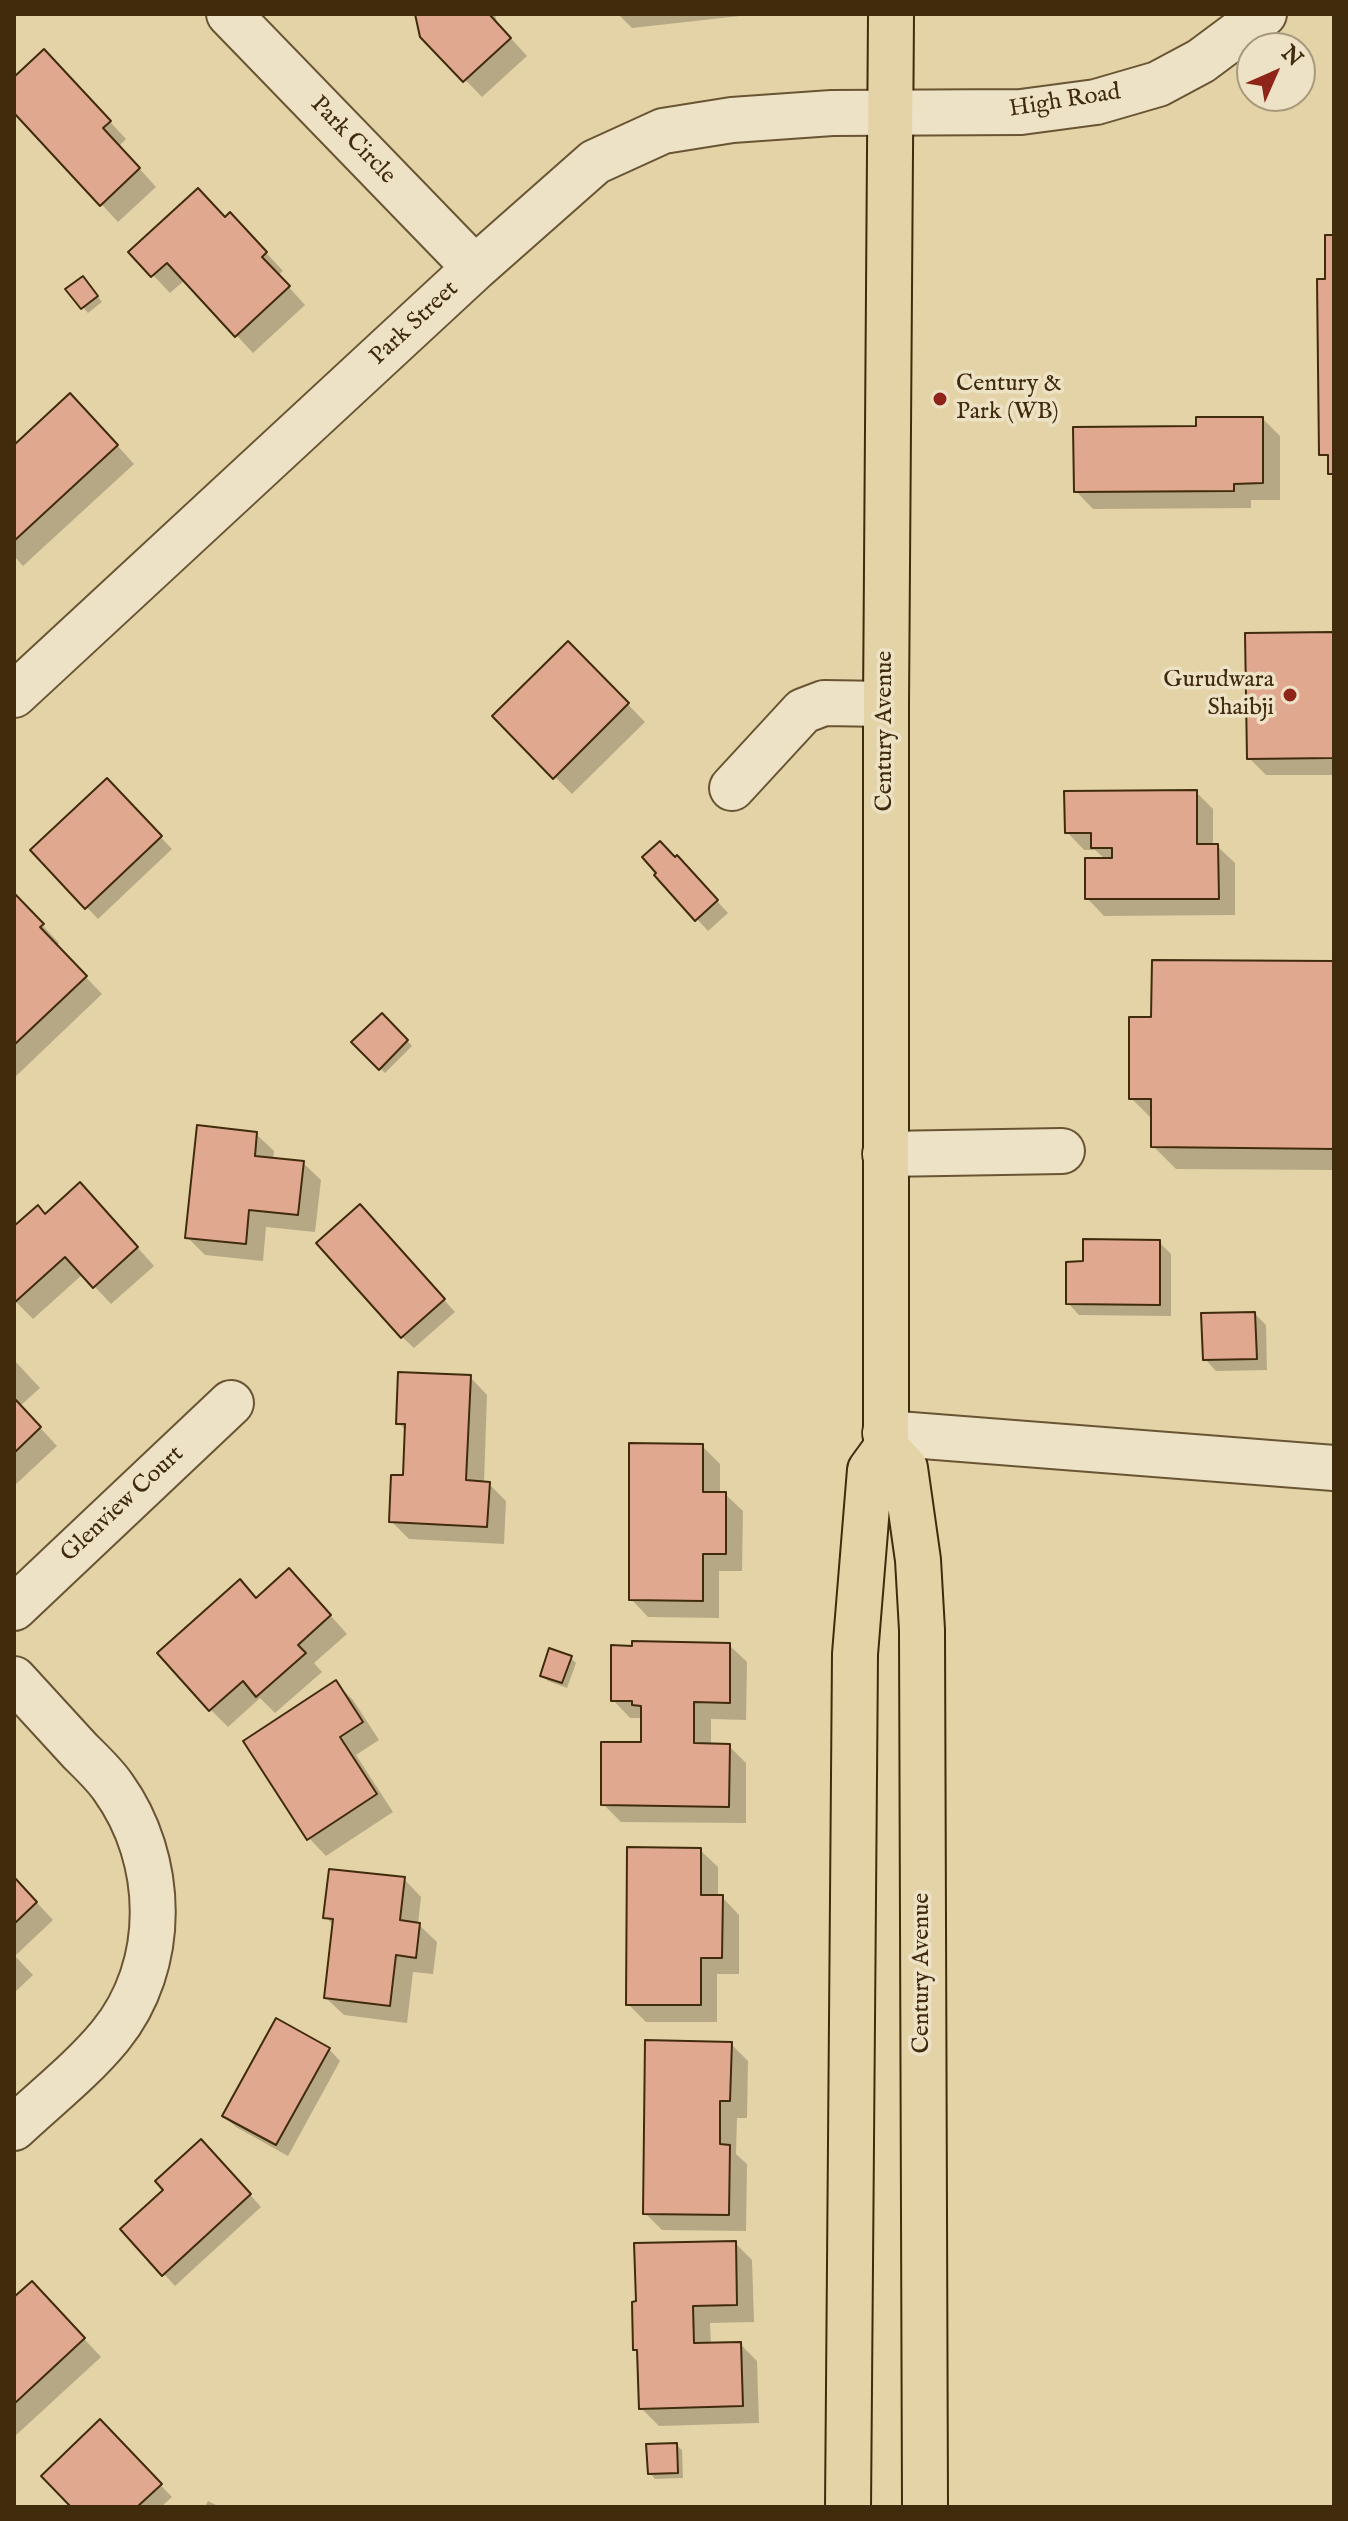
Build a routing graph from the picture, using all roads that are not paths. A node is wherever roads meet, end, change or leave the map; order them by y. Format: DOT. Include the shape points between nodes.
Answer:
graph roads {
  1 [pos="229,14"];
  2 [pos="891,14"];
  3 [pos="1264,14"];
  4 [pos="891,112"];
  5 [pos="475,268"];
  6 [pos="14,695"];
  7 [pos="886,704"];
  8 [pos="732,788"];
  9 [pos="1062,1151"];
  10 [pos="885,1154"];
  11 [pos="231,1403"];
  12 [pos="885,1441"];
  13 [pos="1334,1468"];
  14 [pos="14,1608"];
  15 [pos="14,1679"];
  16 [pos="14,2128"];
  17 [pos="848,2507"];
  18 [pos="925,2507"];
  1 -- 5 [label="street, Park Circle"];
  2 -- 4 [label="main road, Century Avenue"];
  3 -- 4 [label="street, High Road" via="1201,61 1158,84 1096,102 1021,112"];
  4 -- 5 [label="street, Park Street" via="732,120 663,131 595,162"];
  4 -- 7 [label="main road, Century Avenue"];
  5 -- 6 [label="street, Park Street"];
  7 -- 8 [label="street" via="824,703 803,711"];
  7 -- 10 [label="main road, Century Avenue"];
  9 -- 10 [label="street"];
  10 -- 12 [label="main road, Century Avenue"];
  11 -- 14 [label="street, Glenview Court"];
  12 -- 13 [label="street"];
  12 -- 17 [label="main road, Century Avenue" via="870,1470 855,1654"];
  12 -- 18 [label="main road, Century Avenue" via="905,1468 922,1630"];
  15 -- 16 [label="street" via="112,1785 129,1812 152,1884 153,1929 150,1957 135,1996 112,2034"];
}
